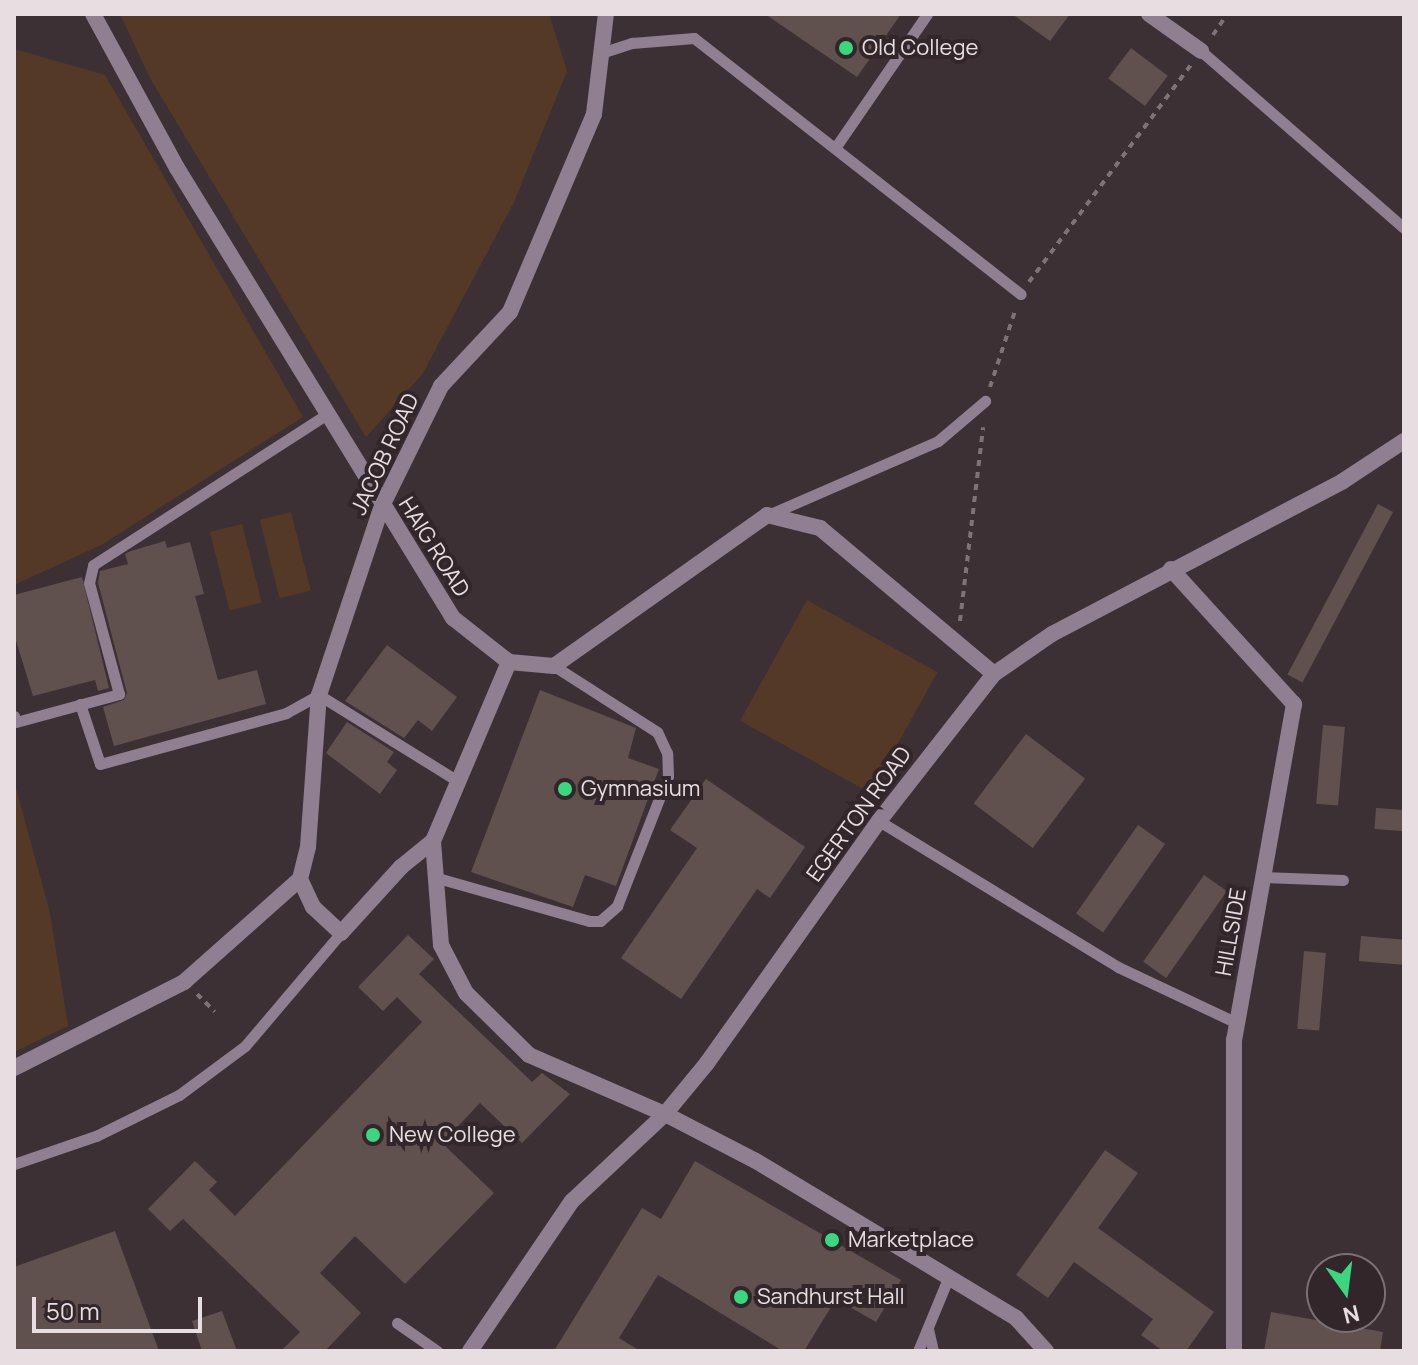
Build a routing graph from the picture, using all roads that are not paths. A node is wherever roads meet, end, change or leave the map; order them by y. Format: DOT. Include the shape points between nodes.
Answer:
graph roads {
  1 [pos="93,14"];
  2 [pos="606,14"];
  3 [pos="927,14"];
  4 [pos="1149,14"];
  5 [pos="1201,51"];
  6 [pos="601,53"];
  7 [pos="835,148"];
  8 [pos="1404,228"];
  9 [pos="1021,294"];
  10 [pos="985,401"];
  11 [pos="326,415"];
  12 [pos="1404,441"];
  13 [pos="382,506"];
  14 [pos="767,515"];
  15 [pos="1171,569"];
  16 [pos="509,662"];
  17 [pos="554,666"];
  18 [pos="994,674"];
  19 [pos="319,695"];
  20 [pos="80,704"];
  21 [pos="14,716"];
  22 [pos="456,780"];
  23 [pos="879,821"];
  24 [pos="433,841"];
  25 [pos="434,877"];
  26 [pos="1263,877"];
  27 [pos="300,879"];
  28 [pos="1343,880"];
  29 [pos="341,933"];
  30 [pos="1237,1023"];
  31 [pos="14,1068"];
  32 [pos="665,1114"];
  33 [pos="14,1164"];
  34 [pos="949,1276"];
  35 [pos="397,1323"];
  36 [pos="928,1328"];
  37 [pos="431,1350"];
  38 [pos="470,1351"];
  39 [pos="918,1351"];
  40 [pos="933,1351"];
  41 [pos="1046,1351"];
  42 [pos="1234,1351"];
  1 -- 11 [label="street, HAIG ROAD" via="177,168"];
  2 -- 6 [label="street, JACOB ROAD"];
  3 -- 7 [label="lane"];
  4 -- 5 [label="street"];
  5 -- 8 [label="lane"];
  6 -- 7 [label="lane" via="632,43 694,38"];
  6 -- 13 [label="street, JACOB ROAD" via="594,114 510,312 441,386"];
  7 -- 9 [label="lane"];
  10 -- 14 [label="lane" via="938,441"];
  11 -- 13 [label="street, HAIG ROAD"];
  11 -- 20 [label="lane" via="93,565 89,583 119,694"];
  12 -- 15 [label="street, EGERTON ROAD" via="1343,481"];
  13 -- 16 [label="street, HAIG ROAD" via="453,618"];
  13 -- 19 [label="street, JACOB ROAD"];
  14 -- 17 [label="street"];
  14 -- 18 [label="street" via="820,528"];
  15 -- 18 [label="street, EGERTON ROAD" via="1052,634"];
  15 -- 26 [label="street, HILLSIDE" via="1294,704"];
  16 -- 17 [label="street"];
  16 -- 22 [label="street"];
  17 -- 25 [label="lane" via="657,732 667,753 668,776 617,906 600,921 590,921"];
  18 -- 23 [label="street, EGERTON ROAD"];
  19 -- 20 [label="lane" via="286,713 100,764"];
  19 -- 22 [label="lane"];
  19 -- 27 [label="street, JACOB ROAD" via="308,847"];
  20 -- 21 [label="lane" via="16,722"];
  22 -- 24 [label="street"];
  23 -- 30 [label="lane" via="1118,967"];
  23 -- 32 [label="street, EGERTON ROAD"];
  24 -- 25 [label="street"];
  24 -- 29 [label="street" via="401,867"];
  25 -- 32 [label="street" via="441,945 466,993 529,1055"];
  26 -- 28 [label="lane"];
  26 -- 30 [label="street, HILLSIDE"];
  27 -- 29 [label="street" via="313,907"];
  27 -- 31 [label="street" via="184,982"];
  29 -- 33 [label="lane" via="245,1046 179,1095 96,1136"];
  30 -- 42 [label="street, HILLSIDE"];
  32 -- 34 [label="street"];
  32 -- 38 [label="street, EGERTON ROAD" via="572,1201"];
  34 -- 36 [label="lane"];
  34 -- 41 [label="street" via="1016,1318"];
  35 -- 37 [label="lane"];
  36 -- 39 [label="lane"];
  36 -- 40 [label="lane"];
}
